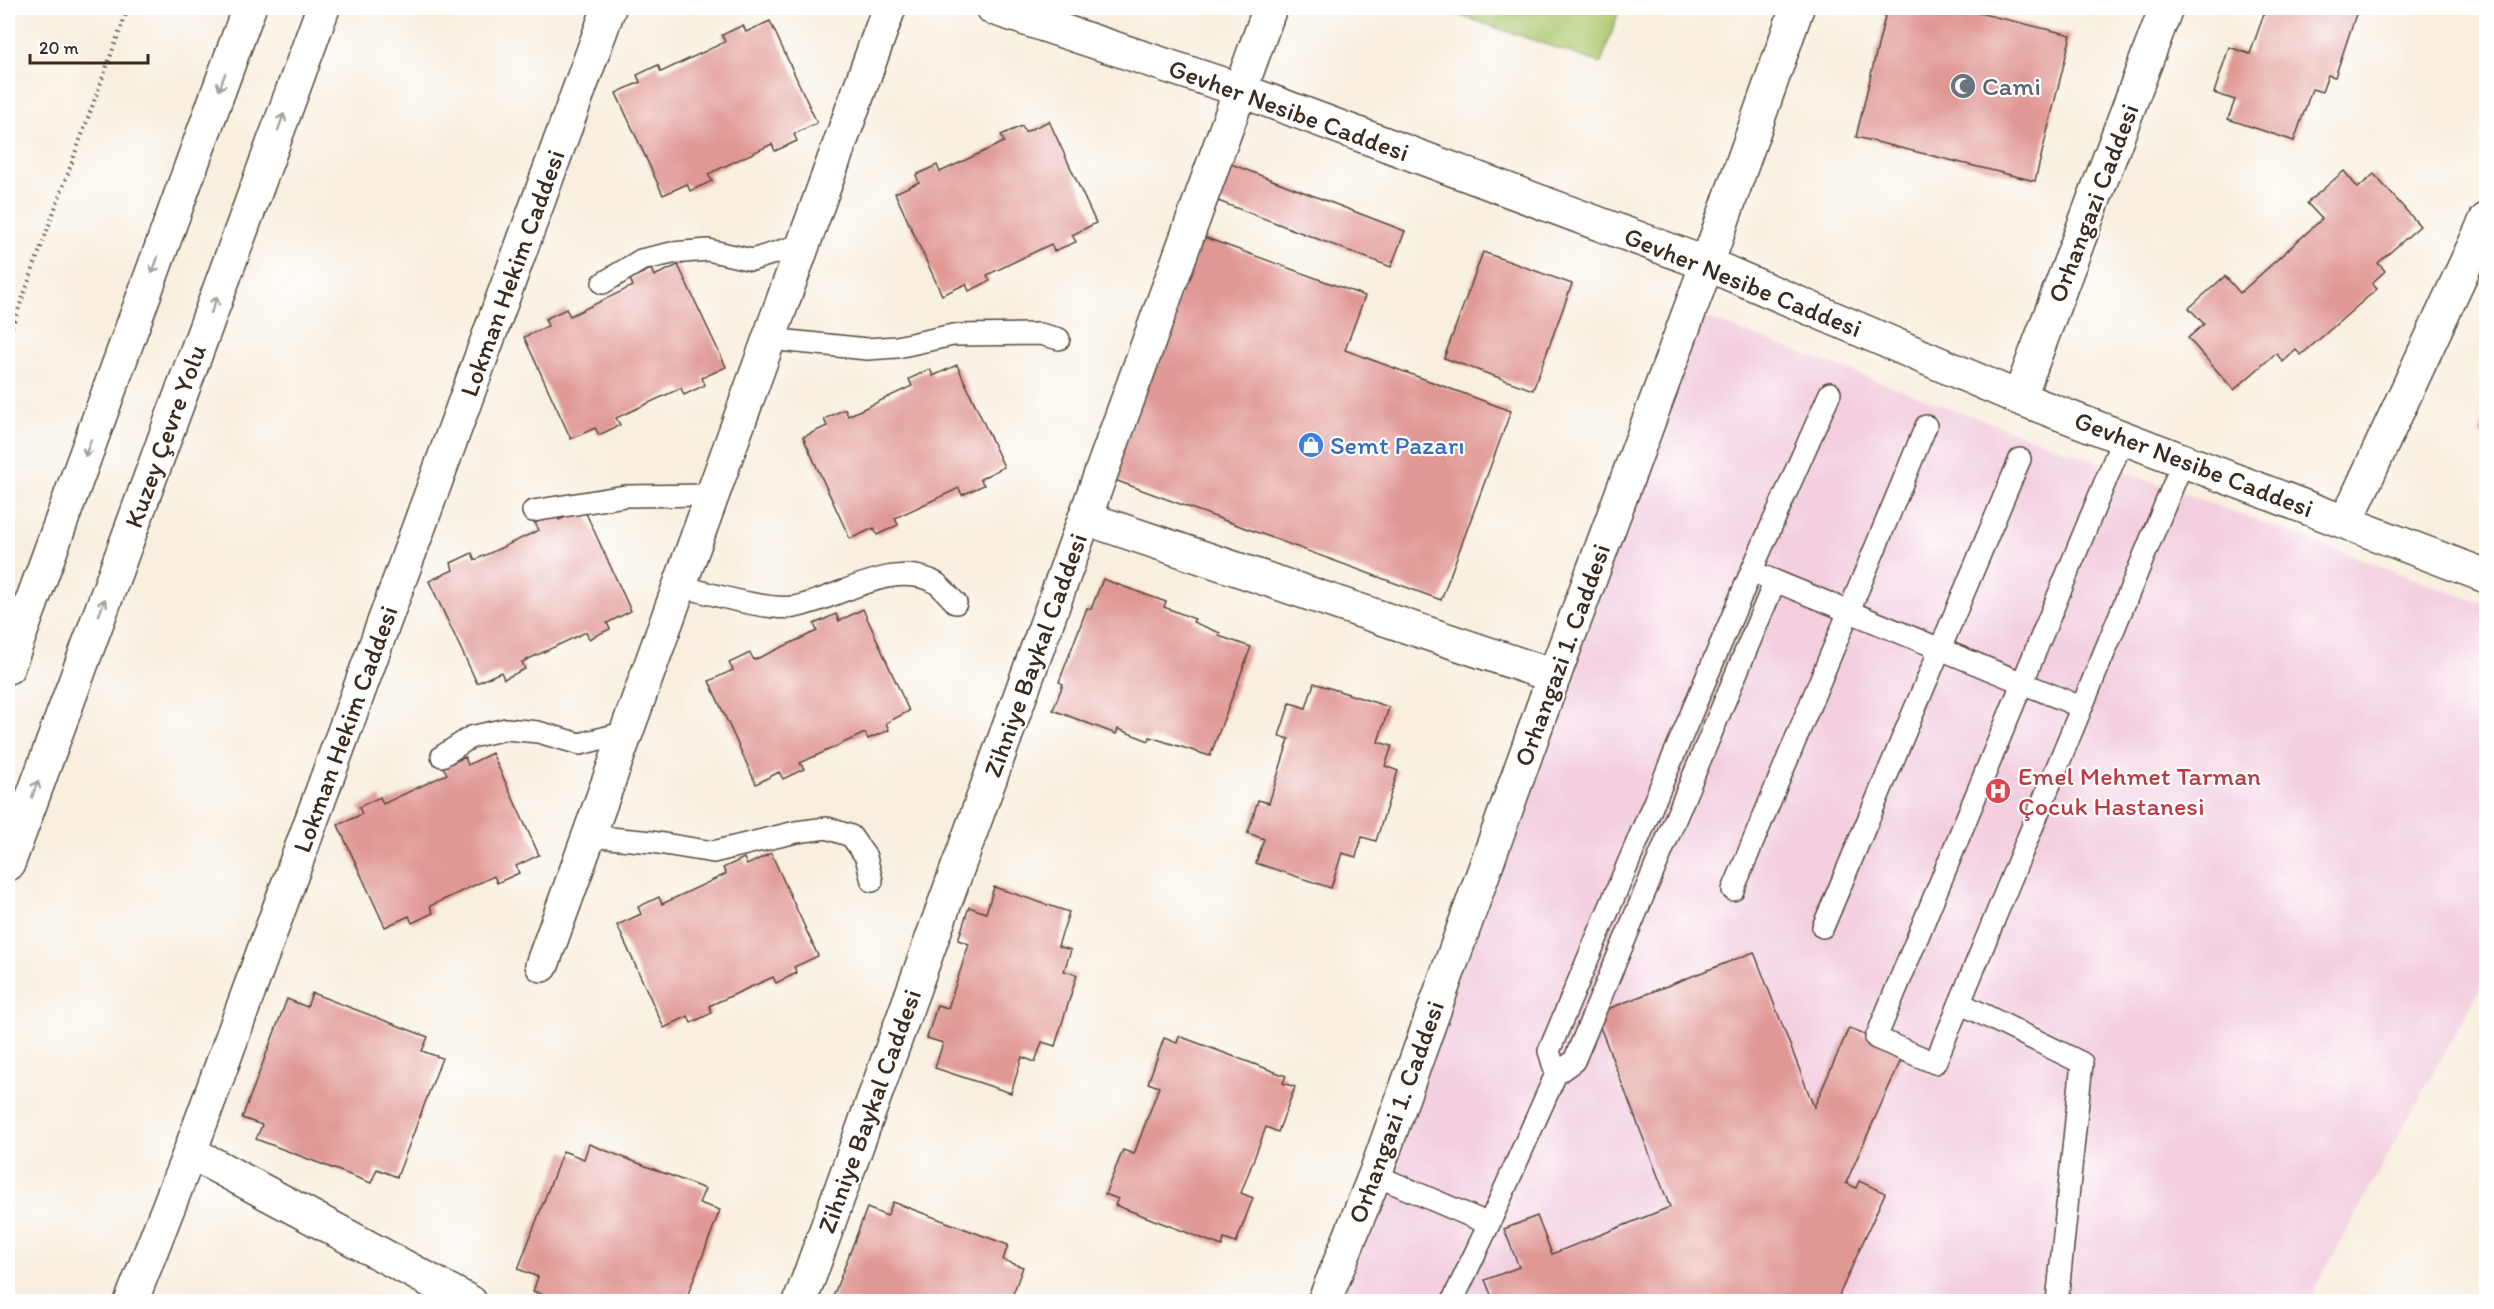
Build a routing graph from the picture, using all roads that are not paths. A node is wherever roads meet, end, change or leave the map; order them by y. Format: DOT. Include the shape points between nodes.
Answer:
graph roads {
  1 [pos="249,8"];
  2 [pos="323,8"];
  3 [pos="609,8"];
  4 [pos="888,8"];
  5 [pos="993,8"];
  6 [pos="1270,8"];
  7 [pos="1797,8"];
  8 [pos="2166,8"];
  9 [pos="1240,90"];
  10 [pos="2487,220"];
  11 [pos="803,243"];
  12 [pos="1707,264"];
  13 [pos="603,283"];
  14 [pos="769,339"];
  15 [pos="1059,339"];
  16 [pos="1830,393"];
  17 [pos="2019,398"];
  18 [pos="1926,426"];
  19 [pos="2124,436"];
  20 [pos="2020,459"];
  21 [pos="2184,459"];
  22 [pos="713,495"];
  23 [pos="533,511"];
  24 [pos="1084,518"];
  25 [pos="2346,522"];
  26 [pos="1751,572"];
  27 [pos="2487,576"];
  28 [pos="1775,581"];
  29 [pos="680,586"];
  30 [pos="956,603"];
  31 [pos="1849,612"];
  32 [pos="1940,649"];
  33 [pos="8,667"];
  34 [pos="1554,676"];
  35 [pos="2022,683"];
  36 [pos="2081,707"];
  37 [pos="627,732"];
  38 [pos="442,756"];
  39 [pos="589,836"];
  40 [pos="8,864"];
  41 [pos="872,881"];
  42 [pos="1733,890"];
  43 [pos="1823,927"];
  44 [pos="542,965"];
  45 [pos="1960,1003"];
  46 [pos="1556,1074"];
  47 [pos="190,1152"];
  48 [pos="1375,1175"];
  49 [pos="1489,1224"];
  50 [pos="131,1302"];
  51 [pos="470,1302"];
  52 [pos="800,1302"];
  53 [pos="1324,1302"];
  54 [pos="1452,1302"];
  55 [pos="2057,1302"];
  1 -- 33 [label="main road, one-way"];
  40 -- 2 [label="main road, Kuzey Çevre Yolu, one-way"];
  3 -- 47 [label="main road, Lokman Hekim Caddesi"];
  4 -- 11 [label="main road"];
  5 -- 9 [label="main road, Gevher Nesibe Caddesi"];
  6 -- 9 [label="main road, Zihniye Baykal Caddesi"];
  7 -- 12 [label="main road, Orhangazi 1. Caddesi"];
  8 -- 17 [label="main road, Orhangazi Caddesi"];
  9 -- 12 [label="main road, Gevher Nesibe Caddesi"];
  9 -- 24 [label="main road, Zihniye Baykal Caddesi"];
  10 -- 25 [label="main road"];
  11 -- 13 [label="lane" via="752,260 708,250 672,253 641,260"];
  11 -- 14 [label="main road"];
  12 -- 17 [label="main road, Gevher Nesibe Caddesi"];
  12 -- 34 [label="main road, Orhangazi 1. Caddesi"];
  14 -- 15 [label="lane" via="867,349 953,336 1040,334"];
  14 -- 22 [label="main road"];
  16 -- 26 [label="lane"];
  17 -- 19 [label="main road, Gevher Nesibe Caddesi"];
  18 -- 31 [label="lane"];
  19 -- 21 [label="main road, Gevher Nesibe Caddesi"];
  19 -- 35 [label="lane"];
  20 -- 32 [label="lane"];
  21 -- 25 [label="main road, Gevher Nesibe Caddesi"];
  21 -- 36 [label="lane"];
  22 -- 23 [label="lane" via="625,496"];
  22 -- 29 [label="main road"];
  24 -- 34 [label="main road"];
  24 -- 52 [label="main road, Zihniye Baykal Caddesi"];
  25 -- 27 [label="main road, Gevher Nesibe Caddesi"];
  26 -- 28 [label="lane"];
  26 -- 46 [label="lane" via="1550,1051"];
  28 -- 31 [label="lane"];
  28 -- 46 [label="lane" via="1574,1061"];
  29 -- 30 [label="lane" via="793,607 878,580 909,575 936,584"];
  29 -- 37 [label="main road"];
  31 -- 32 [label="lane"];
  31 -- 42 [label="lane"];
  32 -- 35 [label="lane"];
  32 -- 43 [label="lane"];
  34 -- 48 [label="main road, Orhangazi 1. Caddesi"];
  35 -- 36 [label="lane"];
  35 -- 45 [label="lane" via="1876,1038 1935,1063"];
  36 -- 45 [label="lane"];
  37 -- 38 [label="lane" via="580,744 538,732 506,729 471,737"];
  37 -- 39 [label="main road"];
  39 -- 41 [label="lane" via="713,852 827,828 851,836 866,857"];
  39 -- 44 [label="main road"];
  45 -- 55 [label="lane" via="2082,1063"];
  46 -- 49 [label="lane"];
  47 -- 50 [label="main road, Lokman Hekim Caddesi"];
  47 -- 51 [label="main road"];
  48 -- 49 [label="lane"];
  48 -- 53 [label="main road, Orhangazi 1. Caddesi"];
  49 -- 54 [label="lane"];
}
